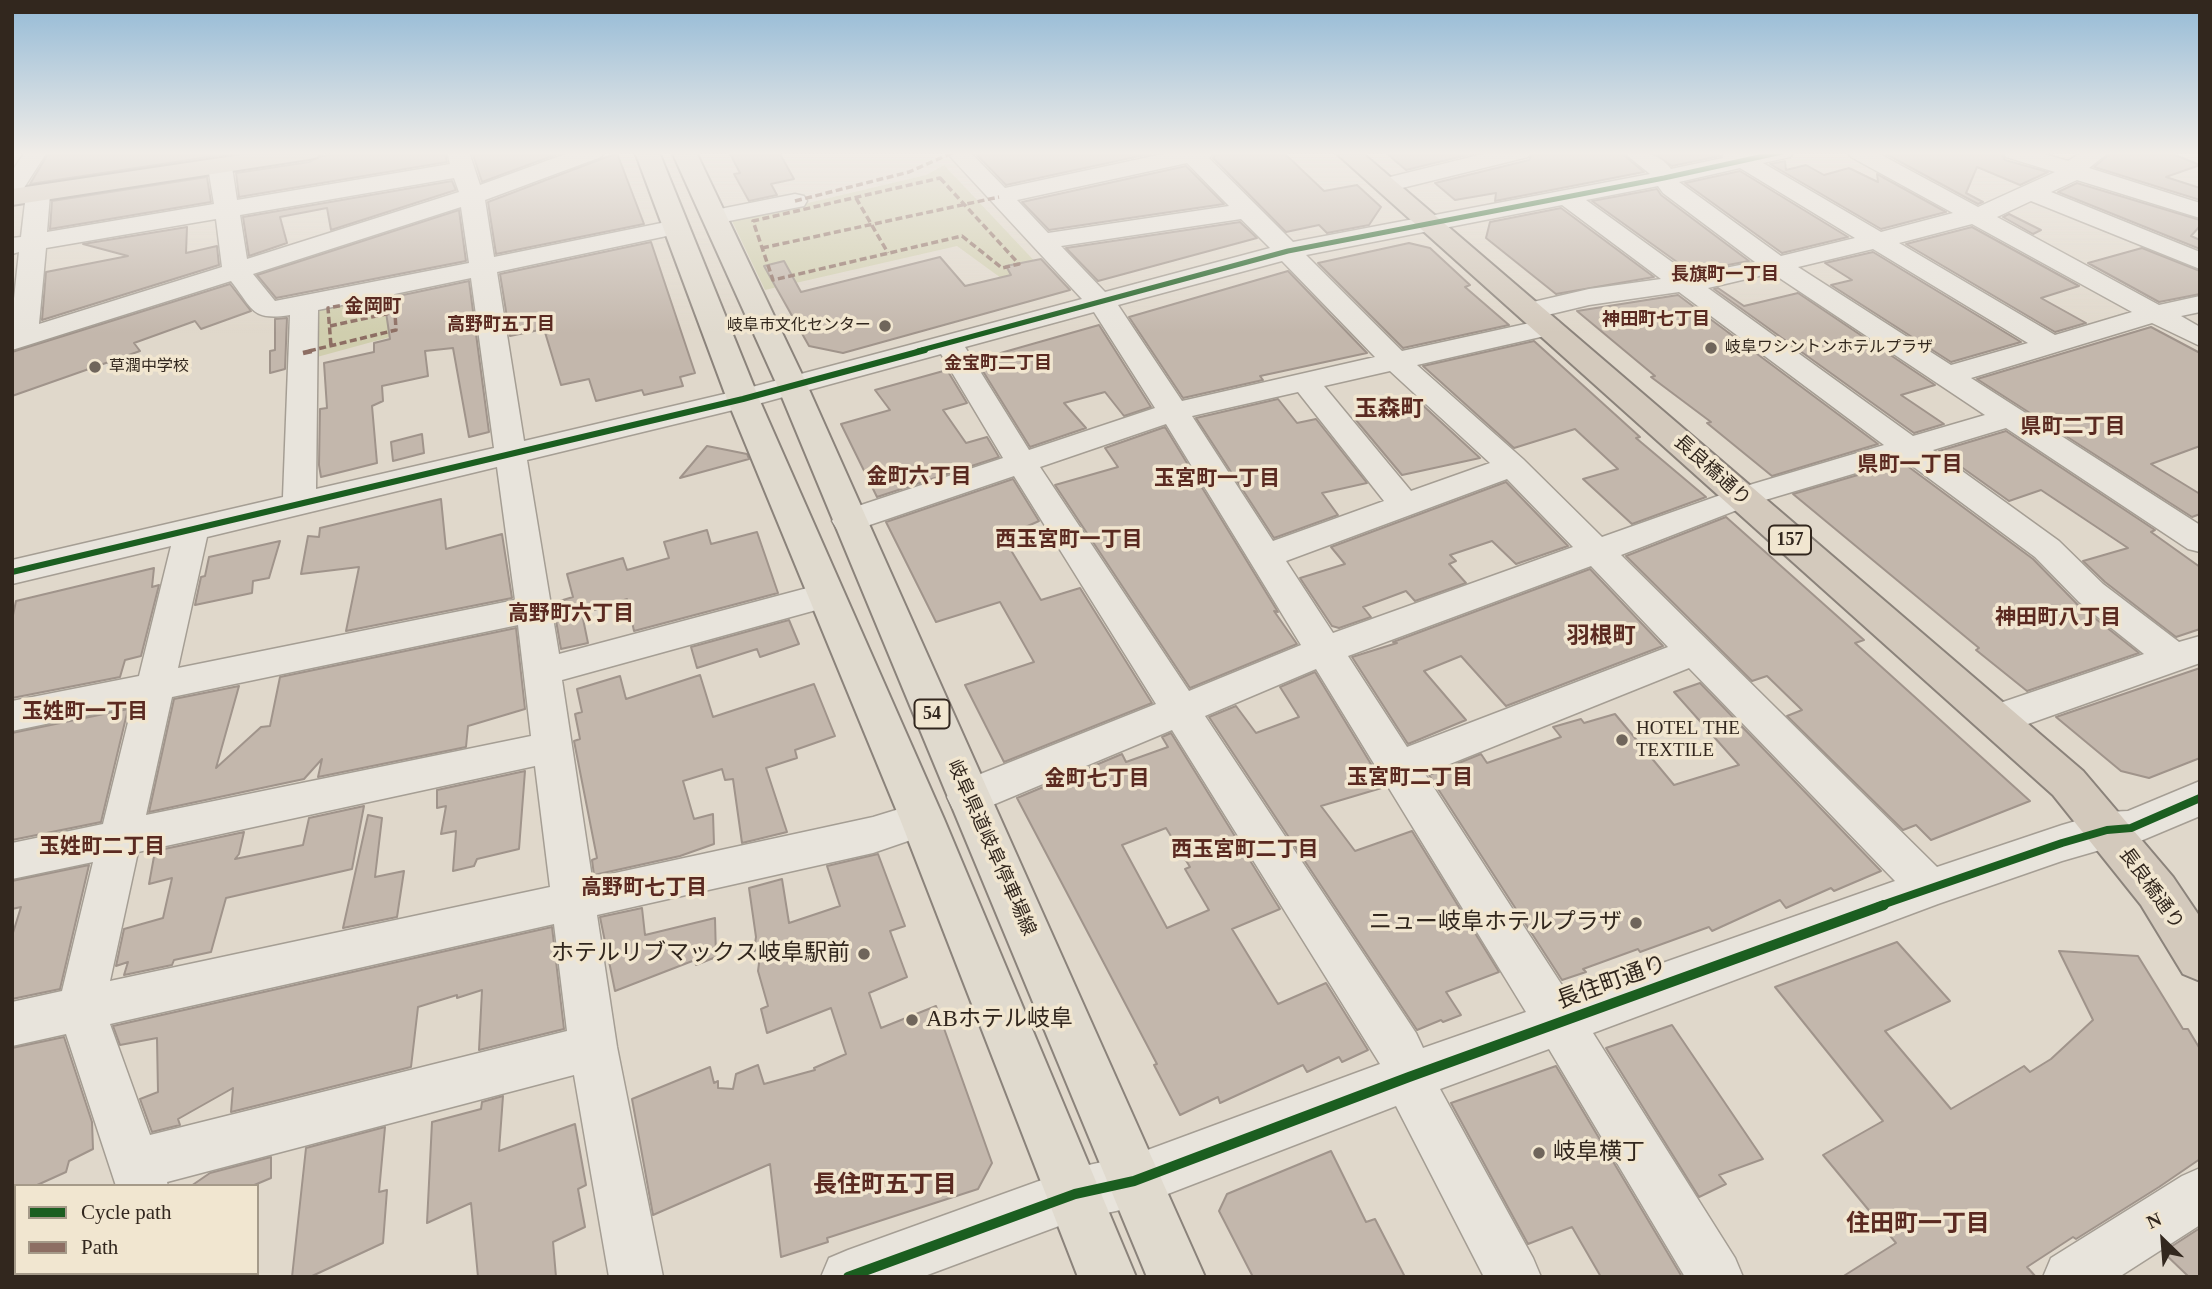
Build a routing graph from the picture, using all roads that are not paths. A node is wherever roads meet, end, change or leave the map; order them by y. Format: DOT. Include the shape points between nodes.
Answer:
graph roads {
  1 [pos="20,212"];
  2 [pos="208,212"];
  3 [pos="227,212"];
  4 [pos="403,212"];
  5 [pos="420,212"];
  6 [pos="474,212"];
  7 [pos="670,212"];
  8 [pos="712,212"];
  9 [pos="739,212"];
  10 [pos="1013,212"];
  11 [pos="1235,212"];
  12 [pos="1251,212"];
  13 [pos="1425,212"];
  14 [pos="1428,212"];
  15 [pos="1486,212"];
  16 [pos="1587,212"];
  17 [pos="1704,212"];
  18 [pos="1828,212"];
  19 [pos="1970,212"];
  20 [pos="1987,212"];
  21 [pos="2080,212"];
  22 [pos="1975,215"];
  23 [pos="404,217"];
  24 [pos="714,217"];
  25 [pos="1438,222"];
  26 [pos="676,227"];
  27 [pos="1876,241"];
  28 [pos="1041,242"];
  29 [pos="22,244"];
  30 [pos="1288,251"];
  31 [pos="2200,261"];
  32 [pos="1774,263"];
  33 [pos="481,267"];
  34 [pos="236,270"];
  35 [pos="1685,285"];
  36 [pos="20,290"];
  37 [pos="1100,303"];
  38 [pos="2200,304"];
  39 [pos="304,305"];
  40 [pos="2154,314"];
  41 [pos="1546,318"];
  42 [pos="2200,338"];
  43 [pos="18,340"];
  44 [pos="949,344"];
  45 [pos="2050,344"];
  46 [pos="1396,362"];
  47 [pos="1947,376"];
  48 [pos="1305,383"];
  49 [pos="792,385"];
  50 [pos="743,398"];
  51 [pos="1172,412"];
  52 [pos="2010,417"];
  53 [pos="1910,448"];
  54 [pos="510,453"];
  55 [pos="1021,462"];
  56 [pos="1513,466"];
  57 [pos="1750,495"];
  58 [pos="299,502"];
  59 [pos="1405,505"];
  60 [pos="849,521"];
  61 [pos="192,528"];
  62 [pos="2200,541"];
  63 [pos="1595,550"];
  64 [pos="1266,556"];
  65 [pos="12,572"];
  66 [pos="827,595"];
  67 [pos="534,609"];
  68 [pos="1324,651"];
  69 [pos="1695,651"];
  70 [pos="2187,653"];
  71 [pos="542,672"];
  72 [pos="155,687"];
  73 [pos="1181,708"];
  74 [pos="2011,715"];
  75 [pos="12,716"];
  76 [pos="553,747"];
  77 [pos="1396,768"];
  78 [pos="968,797"];
  79 [pos="2200,798"];
  80 [pos="922,819"];
  81 [pos="2119,829"];
  82 [pos="120,839"];
  83 [pos="12,862"];
  84 [pos="1930,888"];
  85 [pos="574,900"];
  86 [pos="2200,912"];
  87 [pos="2200,959"];
  88 [pos="82,1008"];
  89 [pos="1559,1022"];
  90 [pos="12,1024"];
  91 [pos="593,1047"];
  92 [pos="1409,1077"];
  93 [pos="139,1176"];
  94 [pos="1134,1181"];
  95 [pos="1075,1194"];
  96 [pos="2200,1194"];
  97 [pos="636,1277"];
  98 [pos="848,1277"];
  99 [pos="1107,1277"];
  100 [pos="1176,1277"];
  101 [pos="1514,1277"];
  102 [pos="1716,1277"];
  103 [pos="2070,1277"];
  1 -- 29 [label="street"];
  2 -- 29 [label="street"];
  3 -- 34 [label="street"];
  4 -- 23 [label="street"];
  5 -- 23 [label="street"];
  6 -- 33 [label="street"];
  7 -- 26 [label="main road, 54"];
  8 -- 24 [label="main road, 岐阜県道岐阜停車場線 / 54"];
  9 -- 24 [label="street"];
  10 -- 28 [label="street"];
  11 -- 28 [label="street"];
  12 -- 30 [label="street"];
  13 -- 25 [label="highway, 長良橋通り / 157"];
  14 -- 25 [label="highway, 長良橋通り / 157"];
  15 -- 25 [label="street"];
  16 -- 35 [label="street"];
  17 -- 32 [label="street"];
  18 -- 27 [label="street"];
  19 -- 22 [label="street"];
  20 -- 22 [label="street"];
  21 -- 31 [label="street"];
  22 -- 27 [label="street"];
  22 -- 40 [label="street"];
  23 -- 34 [label="street"];
  24 -- 49 [label="main road, 岐阜県道岐阜停車場線 / 54"];
  25 -- 30 [label="street"];
  25 -- 41 [label="highway, 長良橋通り / 157"];
  26 -- 33 [label="street"];
  26 -- 50 [label="main road, 54"];
  27 -- 32 [label="street"];
  27 -- 45 [label="street"];
  28 -- 37 [label="street"];
  29 -- 36 [label="street"];
  30 -- 37 [label="street"];
  30 -- 46 [label="street"];
  32 -- 35 [label="street"];
  32 -- 47 [label="street"];
  33 -- 39 [label="street"];
  33 -- 54 [label="street"];
  34 -- 39 [label="street" via="268,310"];
  34 -- 43 [label="street"];
  35 -- 41 [label="street" via="1590,298"];
  35 -- 53 [label="street"];
  36 -- 43 [label="street"];
  37 -- 44 [label="street"];
  37 -- 51 [label="street" via="1113,316"];
  38 -- 40 [label="street"];
  39 -- 58 [label="street"];
  40 -- 42 [label="street"];
  40 -- 45 [label="street"];
  41 -- 46 [label="street"];
  41 -- 57 [label="highway, 長良橋通り / 157"];
  44 -- 49 [label="street"];
  44 -- 55 [label="street"];
  45 -- 47 [label="street"];
  46 -- 48 [label="street"];
  46 -- 56 [label="street"];
  47 -- 52 [label="street"];
  48 -- 51 [label="street"];
  48 -- 59 [label="street"];
  49 -- 50 [label="street"];
  49 -- 60 [label="main road, 岐阜県道岐阜停車場線 / 54"];
  50 -- 54 [label="street"];
  50 -- 66 [label="main road, 54"];
  51 -- 55 [label="street"];
  51 -- 64 [label="street"];
  52 -- 53 [label="street"];
  52 -- 62 [label="street"];
  53 -- 57 [label="street"];
  53 -- 70 [label="street" via="2047,549 2091,593"];
  54 -- 58 [label="street"];
  54 -- 67 [label="street"];
  55 -- 60 [label="street"];
  55 -- 73 [label="street"];
  56 -- 59 [label="street"];
  56 -- 63 [label="street"];
  57 -- 63 [label="street"];
  57 -- 74 [label="highway, 長良橋通り / 157"];
  57 -- 81 [label="highway, 長良橋通り / 157"];
  58 -- 61 [label="street"];
  59 -- 64 [label="street"];
  60 -- 78 [label="main road, 岐阜県道岐阜停車場線 / 54"];
  61 -- 65 [label="street"];
  61 -- 72 [label="street"];
  63 -- 68 [label="street"];
  63 -- 69 [label="street"];
  64 -- 68 [label="street"];
  66 -- 71 [label="street"];
  66 -- 80 [label="main road, 54"];
  67 -- 71 [label="street"];
  67 -- 72 [label="street"];
  68 -- 73 [label="street"];
  68 -- 77 [label="street"];
  69 -- 77 [label="street"];
  69 -- 84 [label="street"];
  70 -- 74 [label="street"];
  71 -- 76 [label="street"];
  72 -- 75 [label="street"];
  72 -- 82 [label="street"];
  73 -- 78 [label="street"];
  73 -- 92 [label="street" via="1399,1049"];
  74 -- 81 [label="highway, 長良橋通り / 157" via="2083,778"];
  76 -- 82 [label="street"];
  76 -- 85 [label="street"];
  77 -- 89 [label="street"];
  78 -- 94 [label="main road, 岐阜県道岐阜停車場線 / 54"];
  79 -- 81 [label="street, 長住町通り"];
  80 -- 85 [label="street" via="873,835"];
  80 -- 95 [label="main road, 54"];
  81 -- 84 [label="street, 長住町通り"];
  81 -- 86 [label="highway, 長良橋通り / 157" via="2181,886"];
  81 -- 87 [label="highway, 長良橋通り / 157"];
  82 -- 83 [label="street"];
  82 -- 88 [label="street"];
  84 -- 89 [label="street, 長住町通り"];
  85 -- 88 [label="street"];
  85 -- 91 [label="street"];
  88 -- 90 [label="street"];
  88 -- 93 [label="street"];
  89 -- 92 [label="street, 長住町通り"];
  89 -- 102 [label="street"];
  91 -- 93 [label="street"];
  91 -- 97 [label="street"];
  92 -- 94 [label="street, 長住町通り"];
  92 -- 101 [label="street"];
  94 -- 95 [label="street, 長住町通り"];
  94 -- 100 [label="main road, 岐阜県道岐阜停車場線 / 54"];
  95 -- 98 [label="street, 長住町通り"];
  95 -- 99 [label="main road, 54"];
  96 -- 103 [label="street"];
}
